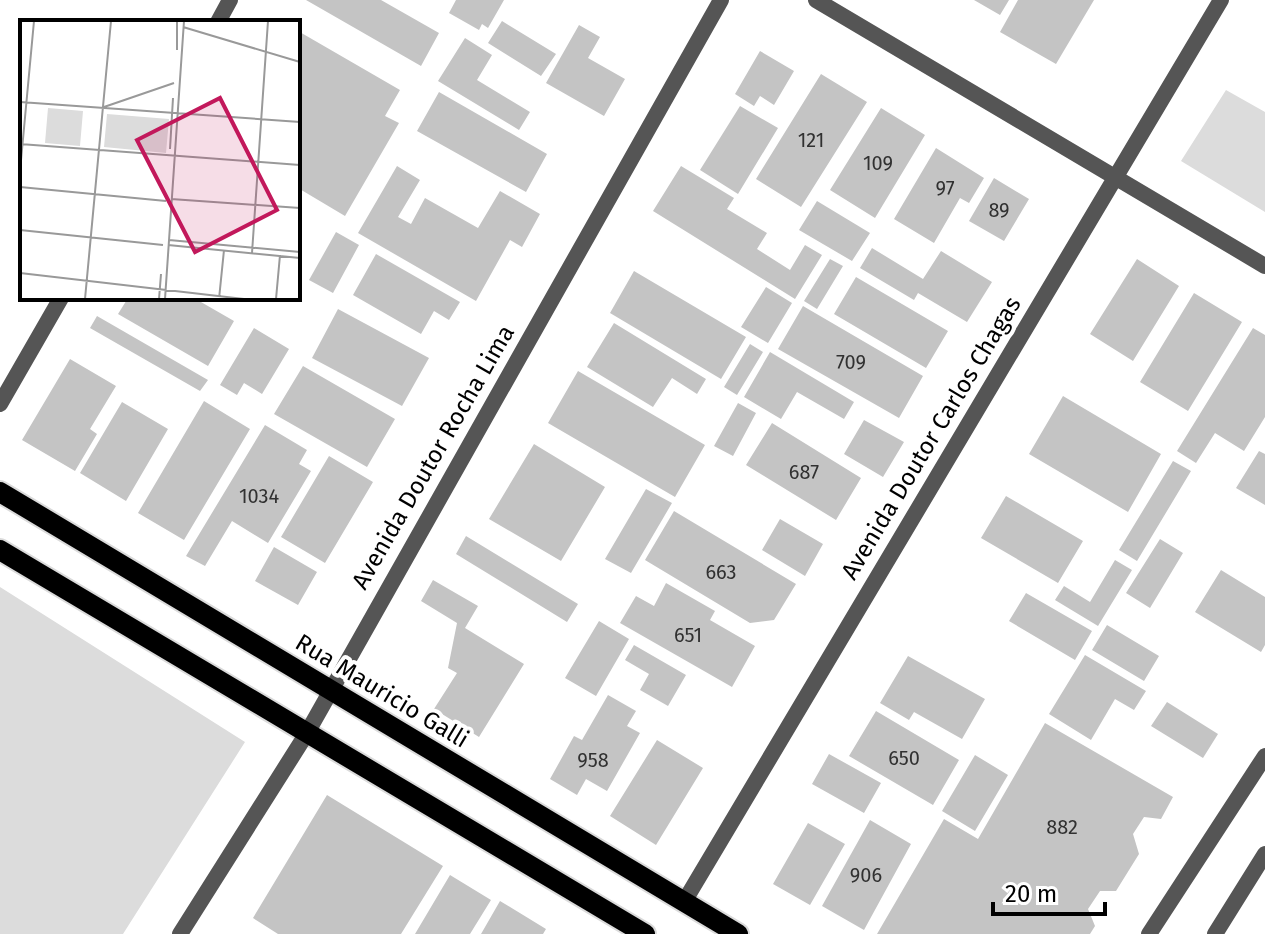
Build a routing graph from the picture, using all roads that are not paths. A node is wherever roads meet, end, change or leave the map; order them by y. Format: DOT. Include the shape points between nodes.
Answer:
graph roads {
  1 [pos="230,0"];
  2 [pos="721,0"];
  3 [pos="816,0"];
  4 [pos="1221,0"];
  5 [pos="219,20"];
  6 [pos="1114,176"];
  7 [pos="1265,266"];
  8 [pos="60,300"];
  9 [pos="0,404"];
  10 [pos="0,492"];
  11 [pos="0,550"];
  12 [pos="329,689"];
  13 [pos="307,733"];
  14 [pos="1265,756"];
  15 [pos="1265,854"];
  16 [pos="684,902"];
  17 [pos="180,934"];
  18 [pos="645,934"];
  19 [pos="738,934"];
  20 [pos="1149,934"];
  21 [pos="1215,934"];
  1 -- 5 [label="street"];
  2 -- 12 [label="street, Avenida Doutor Rocha Lima"];
  3 -- 6 [label="street"];
  4 -- 6 [label="street, Avenida Doutor Carlos Chagas"];
  6 -- 7 [label="street"];
  6 -- 16 [label="street, Avenida Doutor Carlos Chagas"];
  8 -- 9 [label="street"];
  10 -- 12 [label="main road, Rua Mauricio Galli"];
  11 -- 13 [label="main road"];
  12 -- 13 [label="street, Avenida Doutor Rocha Lima"];
  12 -- 16 [label="main road, Rua Mauricio Galli"];
  13 -- 17 [label="street, Avenida Doutor Rocha Lima"];
  13 -- 18 [label="main road"];
  14 -- 20 [label="street"];
  15 -- 21 [label="street"];
  16 -- 19 [label="main road, Rua Mauricio Galli"];
}
